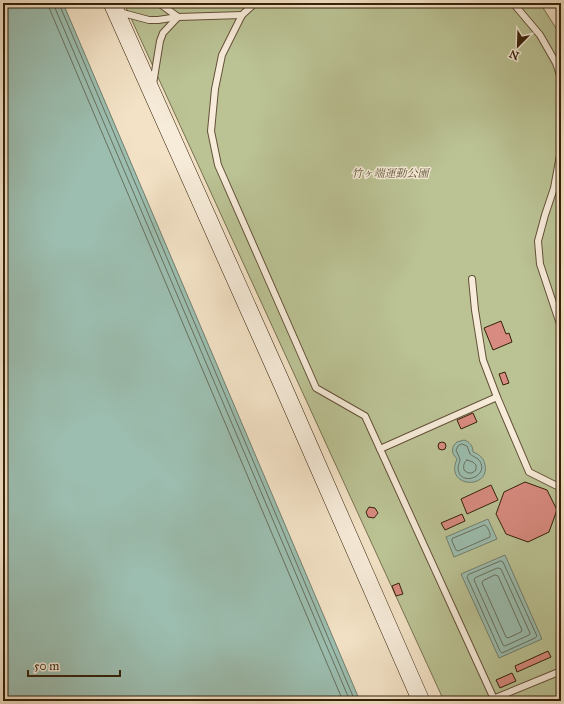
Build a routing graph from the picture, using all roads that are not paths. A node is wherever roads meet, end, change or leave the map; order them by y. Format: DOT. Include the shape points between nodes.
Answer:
graph roads {
  1 [pos="159,3"];
  2 [pos="255,3"];
  3 [pos="513,3"];
  4 [pos="114,7"];
  5 [pos="242,15"];
  6 [pos="178,17"];
  7 [pos="561,78"];
  8 [pos="152,91"];
  9 [pos="561,150"];
  10 [pos="472,278"];
  11 [pos="561,327"];
  12 [pos="497,397"];
  13 [pos="380,449"];
  14 [pos="561,488"];
  15 [pos="561,671"];
  16 [pos="491,700"];
  17 [pos="421,701"];
  1 -- 6 [label="lane"];
  2 -- 5 [label="lane"];
  3 -- 7 [label="lane" via="540,35 556,63"];
  4 -- 6 [label="lane" via="149,20"];
  4 -- 8 [label="street"];
  5 -- 6 [label="lane"];
  5 -- 13 [label="lane" via="222,54 215,89 211,131 218,165 316,388 365,416"];
  6 -- 8 [label="lane" via="163,33 160,41"];
  8 -- 17 [label="street"];
  9 -- 11 [label="lane" via="554,188 538,241 540,264"];
  10 -- 12 [label="lane" via="483,360"];
  12 -- 13 [label="lane"];
  12 -- 14 [label="lane" via="529,472"];
  13 -- 16 [label="lane"];
  15 -- 16 [label="lane"];
}
